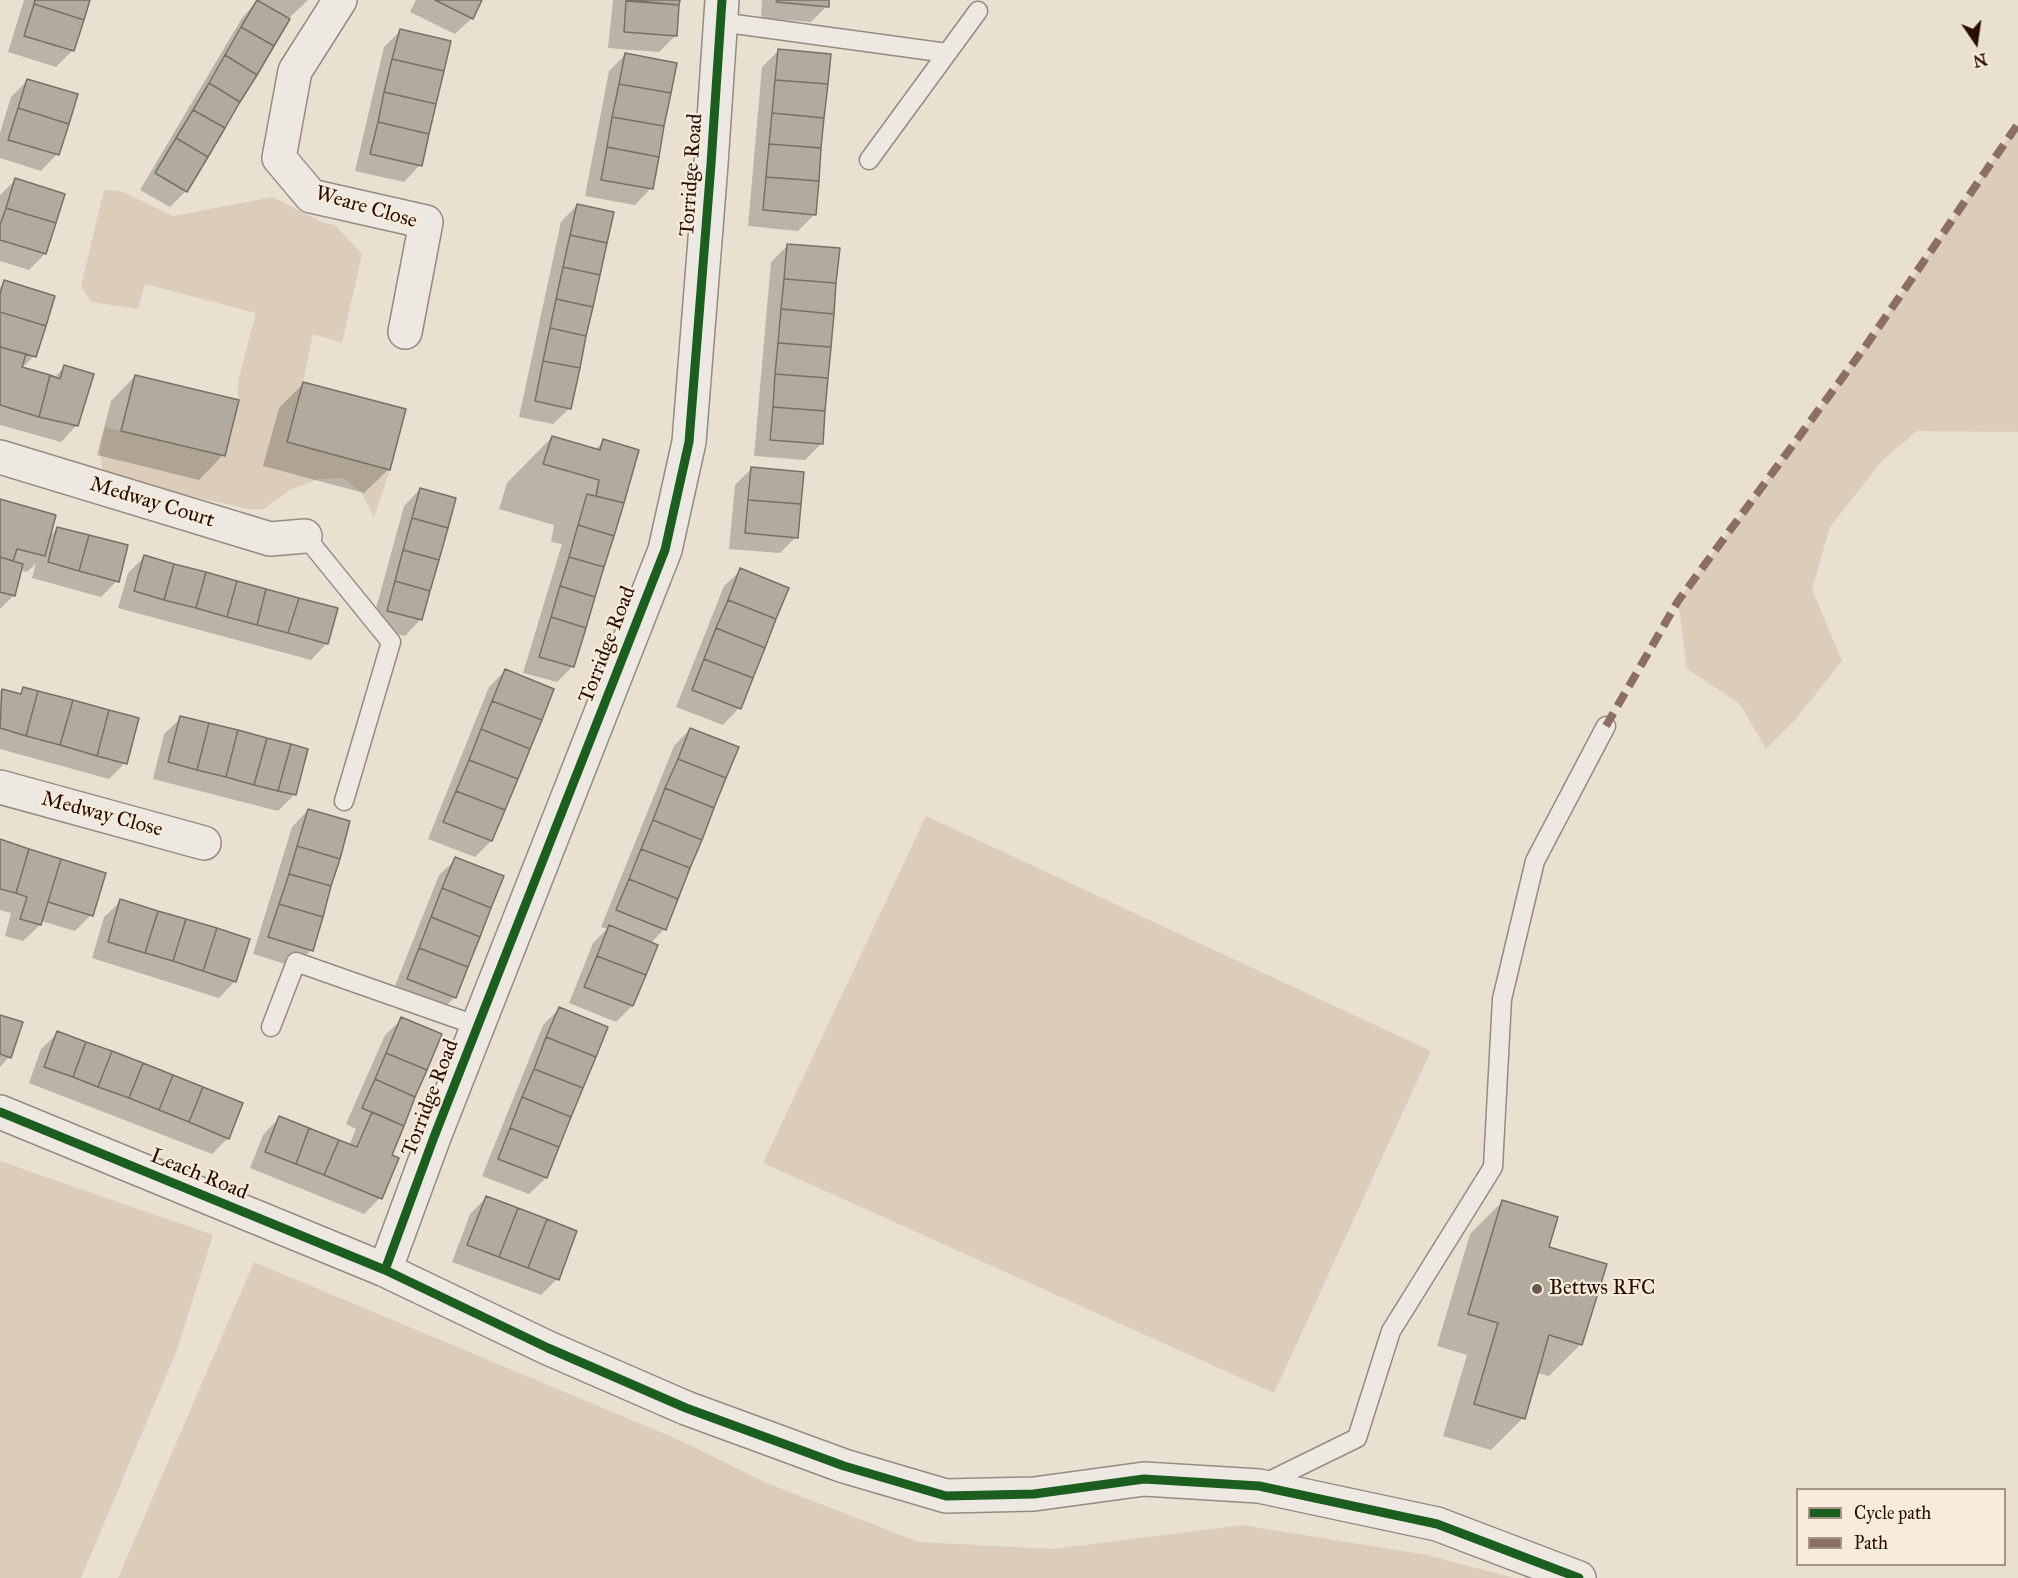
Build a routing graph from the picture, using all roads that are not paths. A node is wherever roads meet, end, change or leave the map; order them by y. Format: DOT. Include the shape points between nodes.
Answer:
graph roads {
  1 [pos="340,0"];
  2 [pos="978,10"];
  3 [pos="721,11"];
  4 [pos="947,53"];
  5 [pos="869,160"];
  6 [pos="405,332"];
  7 [pos="0,457"];
  8 [pos="305,536"];
  9 [pos="1606,726"];
  10 [pos="0,787"];
  11 [pos="344,801"];
  12 [pos="204,843"];
  13 [pos="478,1026"];
  14 [pos="271,1027"];
  15 [pos="0,1112"];
  16 [pos="385,1270"];
  17 [pos="1259,1486"];
  18 [pos="1579,1578"];
  1 -- 6 [label="street, Weare Close" via="295,71 279,158 311,196 426,222"];
  2 -- 4 [label="lane"];
  3 -- 4 [label="lane"];
  3 -- 13 [label="street, Torridge Road" via="689,442 664,550"];
  4 -- 5 [label="lane"];
  7 -- 8 [label="street, Medway Court" via="270,539"];
  8 -- 11 [label="lane" via="391,642"];
  9 -- 17 [label="lane" via="1535,861 1502,999 1493,1167 1391,1331 1358,1438"];
  10 -- 12 [label="street, Medway Close"];
  13 -- 14 [label="lane" via="296,962"];
  13 -- 16 [label="street, Torridge Road"];
  15 -- 16 [label="street, Leach Road"];
  16 -- 17 [label="street, Leach Road" via="686,1408 844,1467 946,1496 1034,1494 1143,1479"];
  17 -- 18 [label="street, Leach Road" via="1437,1524"];
}
